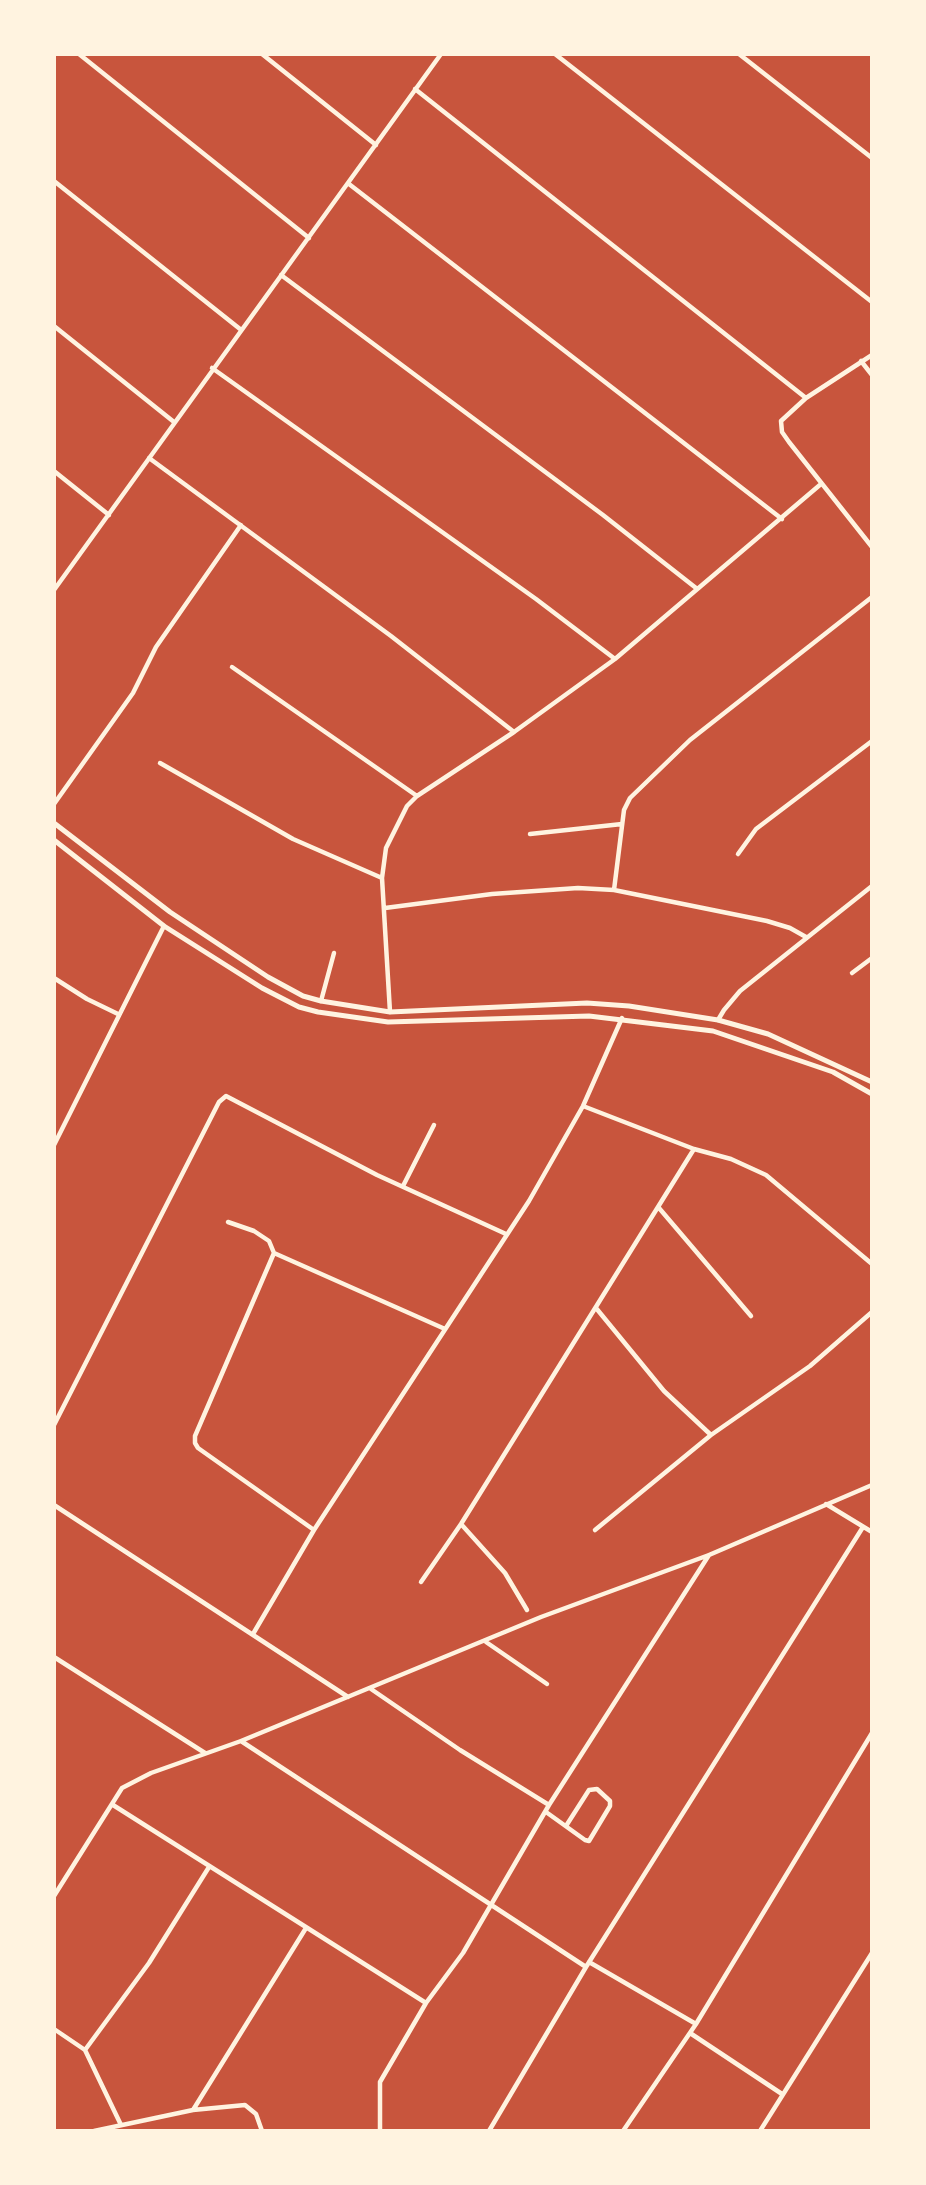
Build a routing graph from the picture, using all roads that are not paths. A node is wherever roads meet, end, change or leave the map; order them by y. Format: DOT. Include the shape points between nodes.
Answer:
graph roads {
  1 [pos="79,54"];
  2 [pos="262,54"];
  3 [pos="441,54"];
  4 [pos="555,54"];
  5 [pos="739,54"];
  6 [pos="415,89"];
  7 [pos="376,145"];
  8 [pos="872,158"];
  9 [pos="54,180"];
  10 [pos="349,184"];
  11 [pos="309,238"];
  12 [pos="281,275"];
  13 [pos="872,302"];
  14 [pos="54,327"];
  15 [pos="240,329"];
  16 [pos="872,355"];
  17 [pos="861,361"];
  18 [pos="212,368"];
  19 [pos="872,375"];
  20 [pos="806,398"];
  21 [pos="174,422"];
  22 [pos="149,458"];
  23 [pos="54,471"];
  24 [pos="821,484"];
  25 [pos="109,514"];
  26 [pos="782,519"];
  27 [pos="241,525"];
  28 [pos="872,547"];
  29 [pos="696,588"];
  30 [pos="54,590"];
  31 [pos="872,597"];
  32 [pos="615,659"];
  33 [pos="232,667"];
  34 [pos="514,732"];
  35 [pos="872,741"];
  36 [pos="160,763"];
  37 [pos="417,795"];
  38 [pos="54,804"];
  39 [pos="54,823"];
  40 [pos="622,824"];
  41 [pos="530,834"];
  42 [pos="54,840"];
  43 [pos="738,854"];
  44 [pos="382,878"];
  45 [pos="872,886"];
  46 [pos="614,890"];
  47 [pos="384,908"];
  48 [pos="164,926"];
  49 [pos="806,937"];
  50 [pos="334,953"];
  51 [pos="872,958"];
  52 [pos="852,973"];
  53 [pos="54,978"];
  54 [pos="321,1001"];
  55 [pos="390,1012"];
  56 [pos="118,1014"];
  57 [pos="622,1018"];
  58 [pos="718,1020"];
  59 [pos="872,1082"];
  60 [pos="872,1094"];
  61 [pos="584,1106"];
  62 [pos="434,1125"];
  63 [pos="54,1145"];
  64 [pos="694,1149"];
  65 [pos="403,1186"];
  66 [pos="659,1208"];
  67 [pos="228,1222"];
  68 [pos="506,1234"];
  69 [pos="274,1253"];
  70 [pos="872,1264"];
  71 [pos="596,1308"];
  72 [pos="872,1312"];
  73 [pos="751,1316"];
  74 [pos="445,1329"];
  75 [pos="54,1425"];
  76 [pos="711,1436"];
  77 [pos="872,1485"];
  78 [pos="826,1504"];
  79 [pos="54,1505"];
  80 [pos="461,1524"];
  81 [pos="863,1527"];
  82 [pos="314,1530"];
  83 [pos="595,1530"];
  84 [pos="872,1532"];
  85 [pos="709,1555"];
  86 [pos="421,1582"];
  87 [pos="527,1610"];
  88 [pos="253,1634"];
  89 [pos="486,1642"];
  90 [pos="54,1657"];
  91 [pos="547,1684"];
  92 [pos="371,1689"];
  93 [pos="348,1696"];
  94 [pos="872,1733"];
  95 [pos="241,1741"];
  96 [pos="205,1753"];
  97 [pos="113,1805"];
  98 [pos="549,1805"];
  99 [pos="546,1812"];
  100 [pos="566,1826"];
  101 [pos="209,1867"];
  102 [pos="54,1896"];
  103 [pos="491,1906"];
  104 [pos="306,1928"];
  105 [pos="872,1953"];
  106 [pos="588,1964"];
  107 [pos="426,2003"];
  108 [pos="696,2024"];
  109 [pos="54,2029"];
  110 [pos="690,2033"];
  111 [pos="85,2050"];
  112 [pos="783,2094"];
  113 [pos="193,2110"];
  114 [pos="121,2125"];
  115 [pos="94,2131"];
  116 [pos="261,2131"];
  117 [pos="380,2131"];
  118 [pos="489,2131"];
  119 [pos="623,2131"];
  120 [pos="760,2131"];
  1 -- 11 [label="street"];
  2 -- 7 [label="street"];
  3 -- 6 [label="street"];
  4 -- 13 [label="street"];
  5 -- 8 [label="street"];
  6 -- 7 [label="street"];
  6 -- 20 [label="street"];
  7 -- 10 [label="street"];
  9 -- 15 [label="street"];
  10 -- 11 [label="street"];
  10 -- 26 [label="street"];
  11 -- 12 [label="street"];
  12 -- 15 [label="street"];
  12 -- 29 [label="street"];
  14 -- 21 [label="street"];
  15 -- 18 [label="street"];
  16 -- 17 [label="street"];
  17 -- 19 [label="street"];
  17 -- 20 [label="street"];
  18 -- 21 [label="street"];
  18 -- 32 [label="street"];
  20 -- 24 [label="street" via="781,421 782,432"];
  21 -- 22 [label="street"];
  22 -- 25 [label="street"];
  22 -- 27 [label="street"];
  23 -- 25 [label="street"];
  24 -- 26 [label="street"];
  24 -- 28 [label="street"];
  25 -- 30 [label="street"];
  26 -- 29 [label="street"];
  27 -- 34 [label="street"];
  27 -- 38 [label="street" via="156,647 134,693"];
  29 -- 32 [label="street"];
  31 -- 40 [label="street" via="690,740 625,804"];
  32 -- 34 [label="street"];
  33 -- 37 [label="street"];
  34 -- 37 [label="street"];
  35 -- 43 [label="street" via="756,830"];
  36 -- 44 [label="street" via="293,839"];
  37 -- 44 [label="street" via="392,833"];
  39 -- 54 [label="street" via="170,912 268,977"];
  40 -- 41 [label="street"];
  40 -- 46 [label="street"];
  42 -- 48 [label="street"];
  44 -- 47 [label="street"];
  45 -- 49 [label="street"];
  46 -- 47 [label="street" via="579,888 492,894"];
  46 -- 49 [label="street" via="767,921"];
  47 -- 55 [label="street"];
  48 -- 56 [label="street"];
  48 -- 57 [label="street" via="262,988 318,1012 388,1022"];
  49 -- 58 [label="street" via="740,991"];
  50 -- 54 [label="street"];
  51 -- 52 [label="street"];
  53 -- 56 [label="street"];
  54 -- 55 [label="street"];
  55 -- 58 [label="street" via="587,1003"];
  56 -- 63 [label="street"];
  57 -- 60 [label="street" via="723,1034 825,1069"];
  57 -- 61 [label="street"];
  58 -- 59 [label="street" via="768,1034"];
  61 -- 64 [label="street"];
  61 -- 68 [label="street"];
  62 -- 65 [label="street"];
  64 -- 66 [label="street"];
  64 -- 70 [label="street" via="731,1159 766,1175"];
  65 -- 68 [label="street"];
  65 -- 75 [label="street" via="226,1096 222,1098"];
  66 -- 71 [label="street"];
  66 -- 73 [label="street"];
  67 -- 69 [label="street" via="269,1241"];
  68 -- 74 [label="street"];
  69 -- 74 [label="street"];
  69 -- 82 [label="street" via="195,1443"];
  71 -- 76 [label="street" via="664,1390"];
  71 -- 80 [label="street"];
  72 -- 76 [label="street" via="794,1378"];
  74 -- 82 [label="street"];
  76 -- 83 [label="street"];
  77 -- 78 [label="street"];
  78 -- 81 [label="street"];
  78 -- 85 [label="street"];
  79 -- 88 [label="street"];
  80 -- 86 [label="street"];
  80 -- 87 [label="street" via="505,1572"];
  81 -- 84 [label="street"];
  81 -- 106 [label="street"];
  82 -- 88 [label="street"];
  85 -- 89 [label="street"];
  85 -- 98 [label="street"];
  88 -- 93 [label="street"];
  89 -- 91 [label="street"];
  89 -- 92 [label="street"];
  90 -- 96 [label="street"];
  92 -- 93 [label="street"];
  92 -- 98 [label="street"];
  93 -- 95 [label="street"];
  94 -- 108 [label="street"];
  95 -- 96 [label="street"];
  95 -- 103 [label="street"];
  96 -- 97 [label="street" via="122,1788"];
  97 -- 101 [label="street"];
  97 -- 102 [label="street"];
  98 -- 99 [label="street"];
  99 -- 100 [label="street"];
  99 -- 103 [label="street"];
  100 -- 100 [label="street" via="589,1841 610,1801 597,1789 588,1790"];
  101 -- 104 [label="street"];
  101 -- 111 [label="street" via="149,1963"];
  103 -- 106 [label="street"];
  103 -- 107 [label="street"];
  104 -- 107 [label="street"];
  104 -- 113 [label="street"];
  105 -- 112 [label="street"];
  106 -- 108 [label="street"];
  106 -- 118 [label="street"];
  107 -- 117 [label="street" via="380,2082"];
  108 -- 110 [label="street"];
  109 -- 111 [label="street"];
  110 -- 112 [label="street"];
  110 -- 119 [label="street"];
  111 -- 114 [label="street"];
  112 -- 120 [label="street"];
  113 -- 114 [label="street"];
  113 -- 116 [label="street" via="245,2105 256,2114"];
  114 -- 115 [label="street"];
}
